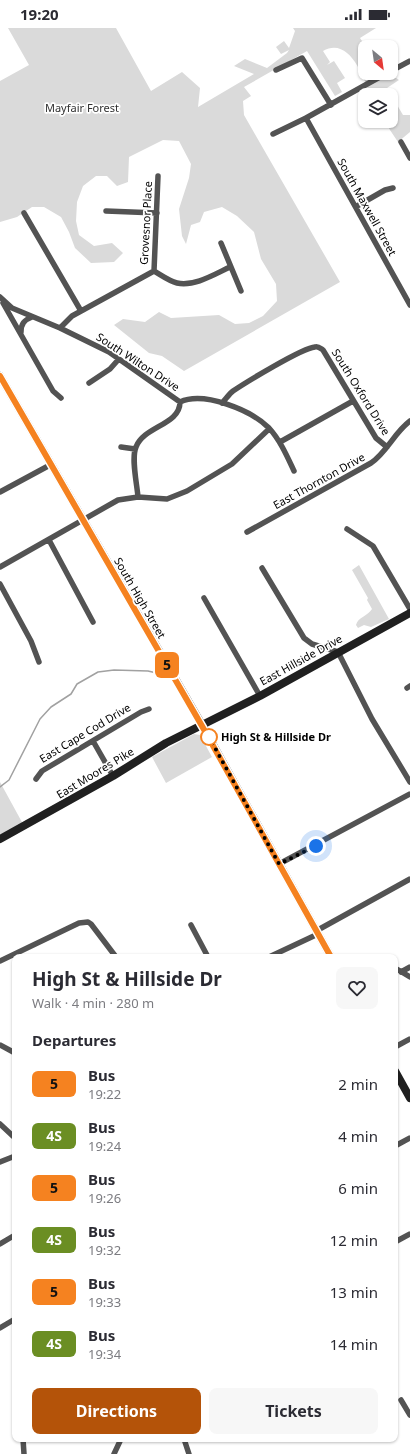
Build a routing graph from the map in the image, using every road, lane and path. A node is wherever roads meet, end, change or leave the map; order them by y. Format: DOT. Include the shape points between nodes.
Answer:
graph roads {
  1 [pos="410,61"];
  2 [pos="398,67"];
  3 [pos="276,70"];
  4 [pos="375,80"];
  5 [pos="331,105"];
  6 [pos="306,118"];
  7 [pos="273,134"];
  8 [pos="401,142"];
  9 [pos="410,158"];
  10 [pos="158,176"];
  11 [pos="393,188"];
  12 [pos="357,206"];
  13 [pos="106,211"];
  14 [pos="24,213"];
  15 [pos="157,213"];
  16 [pos="220,243"];
  17 [pos="230,267"];
  18 [pos="154,271"];
  19 [pos="241,291"];
  20 [pos="0,298"];
  21 [pos="409,301"];
  22 [pos="81,311"];
  23 [pos="32,317"];
  24 [pos="60,328"];
  25 [pos="21,332"];
  26 [pos="118,360"];
  27 [pos="0,376"];
  28 [pos="88,383"];
  29 [pos="61,398"];
  30 [pos="353,400"];
  31 [pos="180,402"];
  32 [pos="222,403"];
  33 [pos="410,421"];
  34 [pos="269,429"];
  35 [pos="280,442"];
  36 [pos="121,447"];
  37 [pos="387,448"];
  38 [pos="135,449"];
  39 [pos="50,465"];
  40 [pos="294,471"];
  41 [pos="0,492"];
  42 [pos="138,497"];
  43 [pos="83,521"];
  44 [pos="347,529"];
  45 [pos="248,532"];
  46 [pos="48,540"];
  47 [pos="0,567"];
  48 [pos="262,568"];
  49 [pos="0,584"];
  50 [pos="204,598"];
  51 [pos="410,609"];
  52 [pos="410,614"];
  53 [pos="93,622"];
  54 [pos="338,652"];
  55 [pos="39,662"];
  56 [pos="260,696"];
  57 [pos="149,709"];
  58 [pos="202,726"];
  59 [pos="93,742"];
  60 [pos="113,776"];
  61 [pos="36,779"];
  62 [pos="410,782"];
  63 [pos="410,794"];
  64 [pos="0,840"];
  65 [pos="279,864"];
  66 [pos="410,879"];
  67 [pos="191,925"];
  68 [pos="317,932"];
  69 [pos="15,954"];
  70 [pos="114,954"];
  71 [pos="206,954"];
  72 [pos="275,954"];
  73 [pos="329,954"];
  74 [pos="12,955"];
  75 [pos="0,961"];
  76 [pos="410,967"];
  77 [pos="398,970"];
  78 [pos="401,972"];
  79 [pos="410,977"];
  80 [pos="410,1039"];
  81 [pos="0,1045"];
  82 [pos="398,1046"];
  83 [pos="12,1051"];
  84 [pos="398,1076"];
  85 [pos="410,1098"];
  86 [pos="0,1124"];
  87 [pos="12,1135"];
  88 [pos="410,1138"];
  89 [pos="398,1144"];
  90 [pos="12,1157"];
  91 [pos="0,1162"];
  92 [pos="410,1234"];
  93 [pos="12,1237"];
  94 [pos="398,1240"];
  95 [pos="0,1244"];
  96 [pos="12,1321"];
  97 [pos="0,1328"];
  98 [pos="401,1400"];
  99 [pos="410,1415"];
  100 [pos="23,1442"];
  101 [pos="120,1442"];
  102 [pos="185,1442"];
  103 [pos="24,1454"];
  104 [pos="114,1454"];
  105 [pos="189,1454"];
  1 -- 2 [label="street"];
  3 -- 5 [label="street" via="302,58"];
  4 -- 5 [label="street"];
  5 -- 6 [label="street"];
  6 -- 7 [label="street"];
  6 -- 12 [label="street, South Maxwell Street"];
  8 -- 9 [label="street"];
  10 -- 15 [label="street, Grovesnor Place"];
  11 -- 12 [label="street"];
  12 -- 21 [label="street, South Maxwell Street"];
  13 -- 15 [label="street"];
  14 -- 22 [label="street"];
  15 -- 18 [label="street, Grovesnor Place"];
  16 -- 17 [label="street"];
  17 -- 18 [label="street" via="188,284 176,282"];
  17 -- 19 [label="street"];
  18 -- 22 [label="street"];
  20 -- 23 [label="street, South Wilton Drive" via="12,308"];
  20 -- 25 [label="street"];
  22 -- 24 [label="street"];
  23 -- 24 [label="street, South Wilton Drive"];
  23 -- 25 [label="street" via="26,319 21,326"];
  24 -- 26 [label="street, South Wilton Drive" via="109,352"];
  25 -- 29 [label="street" via="53,391"];
  26 -- 28 [label="street" via="110,369"];
  26 -- 31 [label="street, South Wilton Drive"];
  27 -- 39 [label="street, South High Street"];
  30 -- 32 [label="street, South Oxford Drive" via="323,350 313,347 231,392"];
  30 -- 35 [label="street"];
  30 -- 37 [label="street, South Oxford Drive" via="376,438"];
  31 -- 32 [label="street, South Wilton Drive" via="187,399 204,399"];
  31 -- 38 [label="street" via="178,413 146,433"];
  32 -- 34 [label="street, South Wilton Drive" via="257,418"];
  33 -- 37 [label="street, East Thornton Drive"];
  34 -- 35 [label="street, South Wilton Drive"];
  34 -- 42 [label="street" via="232,464 211,479 167,499"];
  35 -- 40 [label="street, South Wilton Drive"];
  36 -- 38 [label="street"];
  37 -- 45 [label="street, East Thornton Drive" via="371,463"];
  38 -- 42 [label="street"];
  39 -- 41 [label="street"];
  39 -- 43 [label="street, South High Street"];
  42 -- 43 [label="street" via="118,500"];
  43 -- 46 [label="street"];
  43 -- 58 [label="street, South High Street"];
  44 -- 51 [label="street" via="373,546"];
  46 -- 47 [label="street"];
  46 -- 53 [label="street"];
  48 -- 54 [label="street" via="304,638 312,644"];
  49 -- 55 [label="street" via="31,641"];
  50 -- 56 [label="street"];
  52 -- 54 [label="street, East Hillside Drive"];
  54 -- 56 [label="street, East Hillside Drive"];
  54 -- 62 [label="street" via="372,719"];
  56 -- 58 [label="street, East Hillside Drive"];
  57 -- 59 [label="street, East Cape Cod Drive"];
  58 -- 60 [label="street, East Moores Pike" via="166,743"];
  58 -- 65 [label="street, South High Street"];
  59 -- 60 [label="street"];
  59 -- 61 [label="street, East Cape Cod Drive" via="42,772"];
  60 -- 64 [label="street, East Moores Pike"];
  63 -- 65 [label="street"];
  65 -- 68 [label="street, South High Street"];
  66 -- 68 [label="street"];
  67 -- 71 [label="street"];
  68 -- 72 [label="street"];
  68 -- 73 [label="street, South High Street"];
  69 -- 70 [label="street" via="82,923 91,924"];
  74 -- 75 [label="street"];
  76 -- 78 [label="street"];
  77 -- 78 [label="street"];
  78 -- 79 [label="street"];
  80 -- 82 [label="street"];
  81 -- 83 [label="street"];
  84 -- 85 [label="street"];
  86 -- 87 [label="street"];
  88 -- 89 [label="street"];
  90 -- 91 [label="street"];
  92 -- 94 [label="street"];
  93 -- 95 [label="street"];
  96 -- 97 [label="street"];
  98 -- 99 [label="street"];
  100 -- 103 [label="street"];
  101 -- 104 [label="street"];
  102 -- 105 [label="street"];
}
